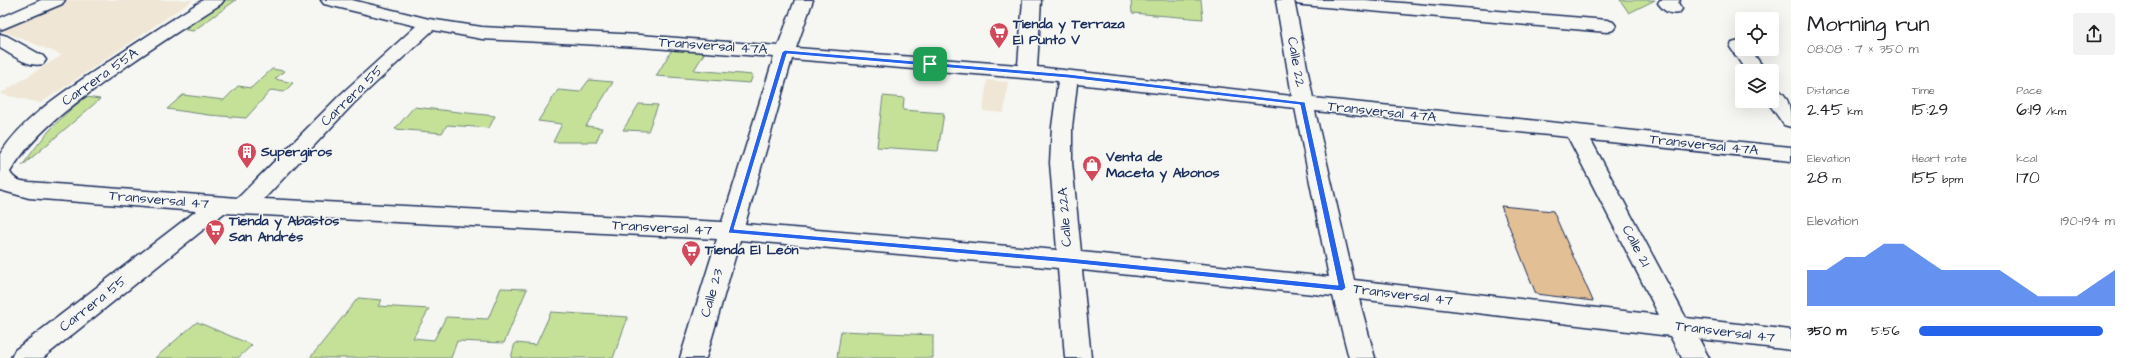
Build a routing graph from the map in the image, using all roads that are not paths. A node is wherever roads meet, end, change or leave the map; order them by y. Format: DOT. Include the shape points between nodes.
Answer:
graph roads {
  1 [pos="56,0"];
  2 [pos="215,0"];
  3 [pos="330,0"];
  4 [pos="804,0"];
  5 [pos="1032,0"];
  6 [pos="1285,0"];
  7 [pos="1303,0"];
  8 [pos="1470,0"];
  9 [pos="1478,16"];
  10 [pos="429,24"];
  11 [pos="0,25"];
  12 [pos="1607,26"];
  13 [pos="0,40"];
  14 [pos="785,52"];
  15 [pos="36,60"];
  16 [pos="1027,72"];
  17 [pos="1068,76"];
  18 [pos="1303,103"];
  19 [pos="1779,103"];
  20 [pos="1791,120"];
  21 [pos="1576,132"];
  22 [pos="1791,154"];
  23 [pos="3,177"];
  24 [pos="219,205"];
  25 [pos="244,206"];
  26 [pos="730,231"];
  27 [pos="1069,260"];
  28 [pos="1342,288"];
  29 [pos="1678,327"];
  30 [pos="1791,340"];
  31 [pos="24,358"];
  32 [pos="693,358"];
  33 [pos="1078,358"];
  34 [pos="1362,358"];
  35 [pos="1696,358"];
  1 -- 11 [label="street"];
  2 -- 23 [label="street, Carrera 55A" via="154,39 49,113 21,142"];
  3 -- 10 [label="street, Transversal 47A"];
  4 -- 14 [label="street, Calle 23"];
  5 -- 16 [label="street"];
  6 -- 18 [label="street, Calle 22"];
  7 -- 9 [label="street"];
  8 -- 9 [label="street"];
  9 -- 12 [label="street"];
  10 -- 14 [label="street, Transversal 47A" via="482,32"];
  10 -- 25 [label="street, Carrera 55" via="347,99"];
  13 -- 15 [label="street"];
  14 -- 16 [label="street, Transversal 47A"];
  14 -- 26 [label="street, Calle 23"];
  16 -- 17 [label="street, Transversal 47A"];
  17 -- 18 [label="street, Transversal 47A"];
  17 -- 27 [label="street, Calle 22A" via="1061,163"];
  18 -- 21 [label="street, Transversal 47A"];
  18 -- 28 [label="street, Calle 22"];
  19 -- 20 [label="street"];
  21 -- 22 [label="street, Transversal 47A"];
  21 -- 29 [label="street, Calle 21"];
  23 -- 24 [label="street, Transversal 47" via="29,190"];
  24 -- 25 [label="street, Transversal 47"];
  24 -- 31 [label="street, Carrera 55"];
  25 -- 26 [label="street, Transversal 47"];
  26 -- 27 [label="street, Transversal 47"];
  26 -- 32 [label="street, Calle 23"];
  27 -- 28 [label="street, Transversal 47"];
  27 -- 33 [label="street, Calle 22A"];
  28 -- 29 [label="street, Transversal 47"];
  28 -- 34 [label="street, Calle 22"];
  29 -- 30 [label="street, Transversal 47"];
  29 -- 35 [label="street, Calle 21"];
}
